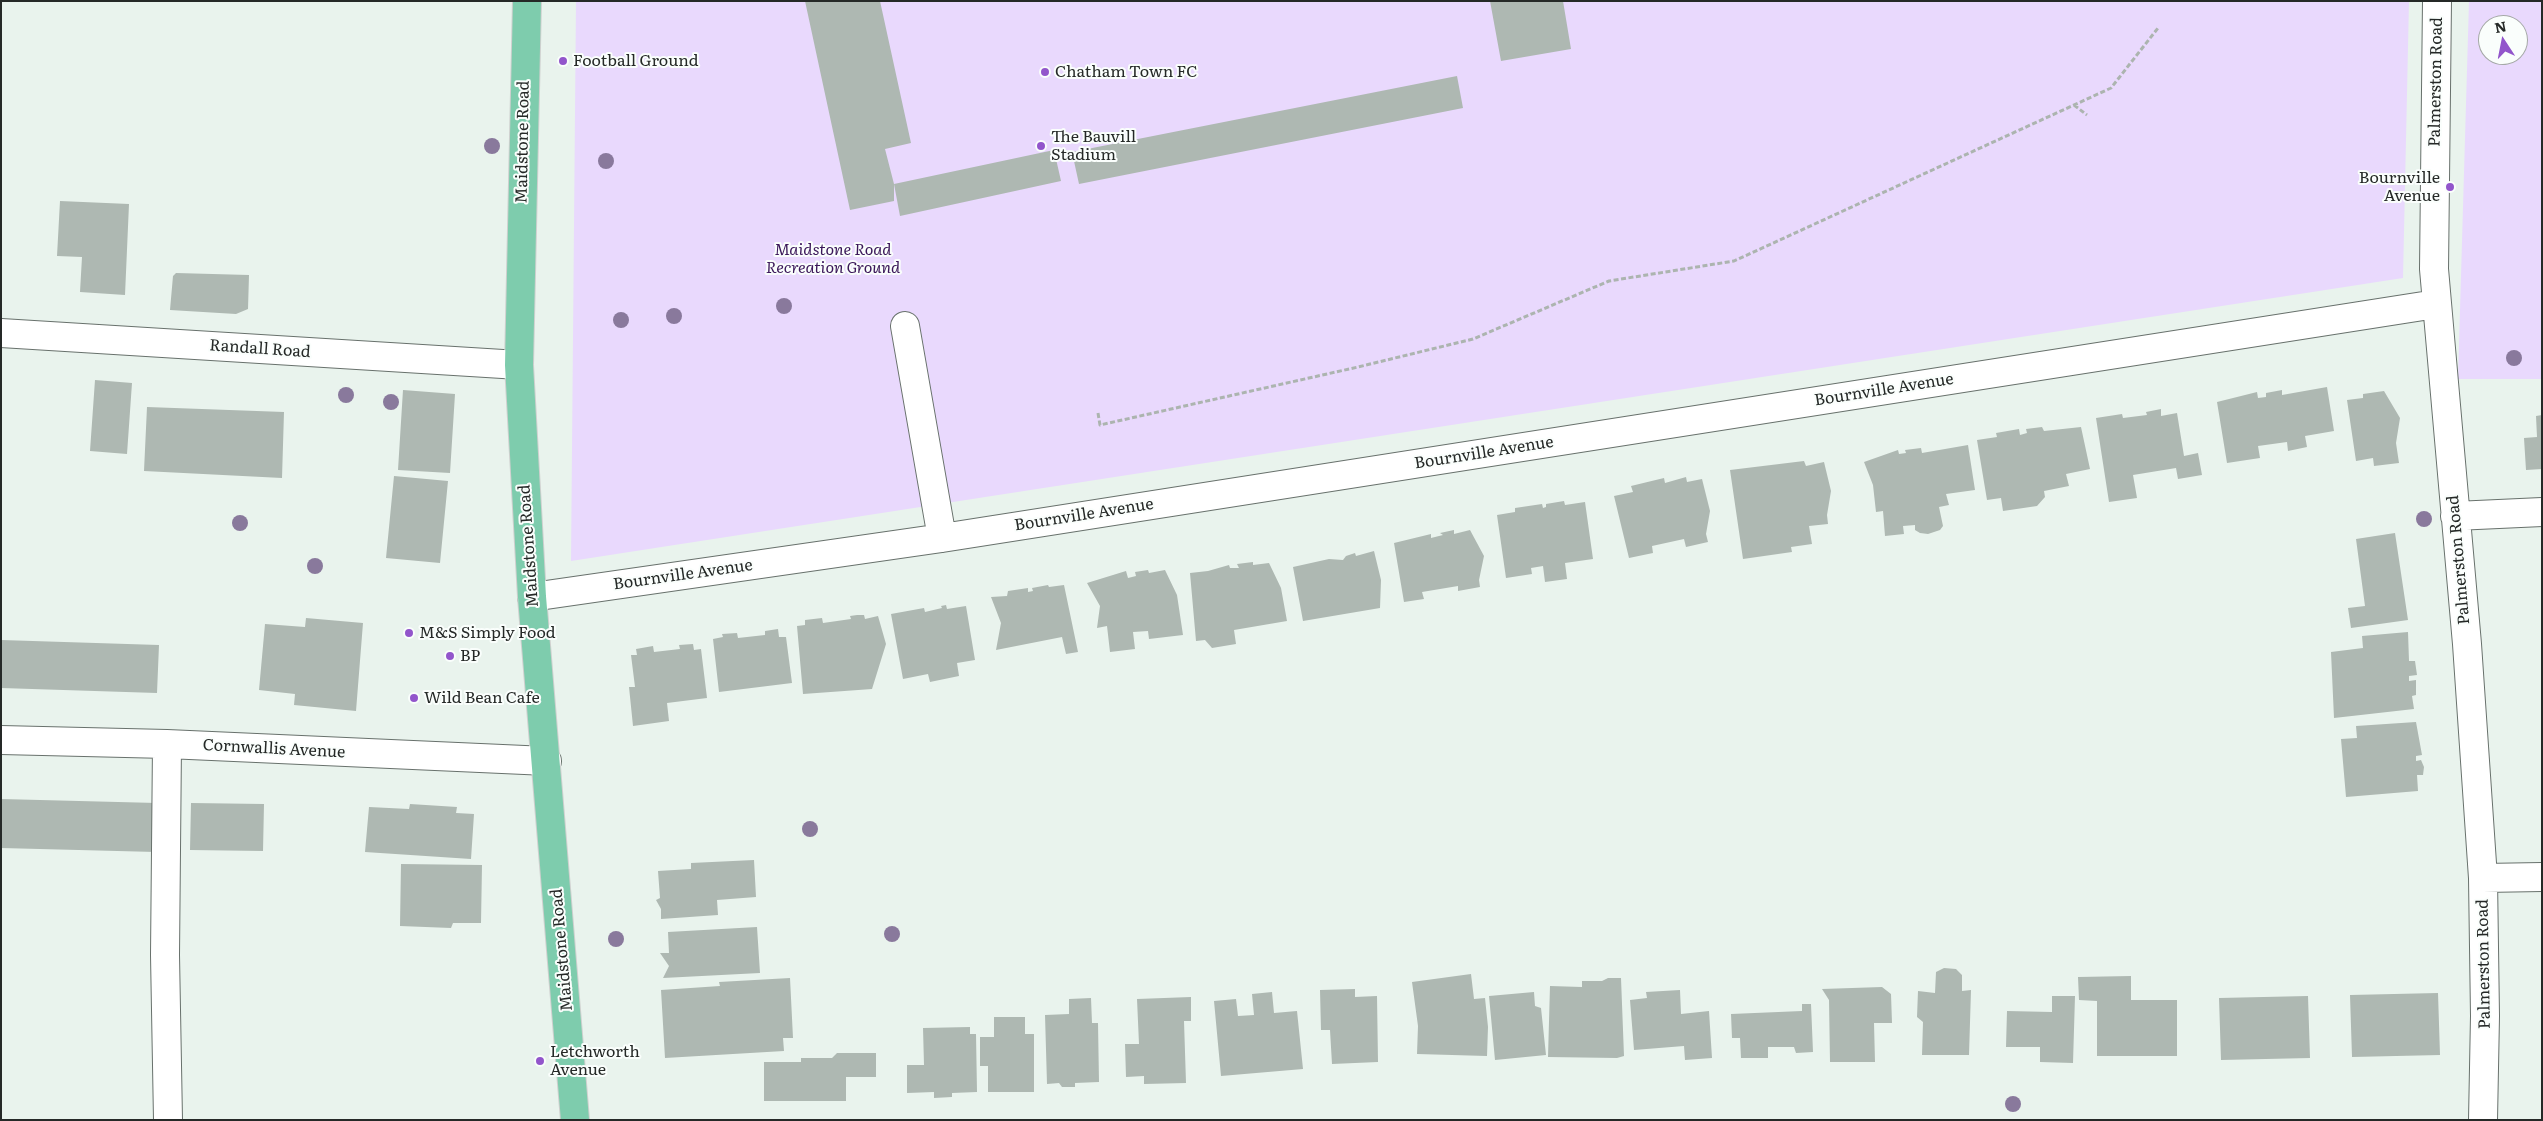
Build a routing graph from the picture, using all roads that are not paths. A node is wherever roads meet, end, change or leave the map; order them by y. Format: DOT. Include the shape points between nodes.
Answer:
graph roads {
  1 [pos="527,1"];
  2 [pos="2437,1"];
  3 [pos="2436,304"];
  4 [pos="905,326"];
  5 [pos="1,333"];
  6 [pos="519,365"];
  7 [pos="2542,512"];
  8 [pos="2455,516"];
  9 [pos="942,538"];
  10 [pos="532,598"];
  11 [pos="1,740"];
  12 [pos="166,744"];
  13 [pos="547,761"];
  14 [pos="2542,877"];
  15 [pos="2483,878"];
  16 [pos="168,1120"];
  17 [pos="575,1120"];
  18 [pos="2483,1120"];
  1 -- 6 [label="main road, Maidstone Road"];
  2 -- 3 [label="street, Palmerston Road"];
  3 -- 8 [label="street, Palmerston Road"];
  3 -- 9 [label="street, Bournville Avenue"];
  4 -- 9 [label="street"];
  5 -- 6 [label="street, Randall Road"];
  6 -- 10 [label="main road, Maidstone Road"];
  7 -- 8 [label="street"];
  8 -- 15 [label="street, Palmerston Road"];
  9 -- 10 [label="street, Bournville Avenue"];
  10 -- 13 [label="main road, Maidstone Road"];
  11 -- 12 [label="street, Cornwallis Avenue"];
  12 -- 13 [label="street, Cornwallis Avenue"];
  12 -- 16 [label="street"];
  13 -- 17 [label="main road, Maidstone Road"];
  14 -- 15 [label="street"];
  15 -- 18 [label="street, Palmerston Road"];
}
